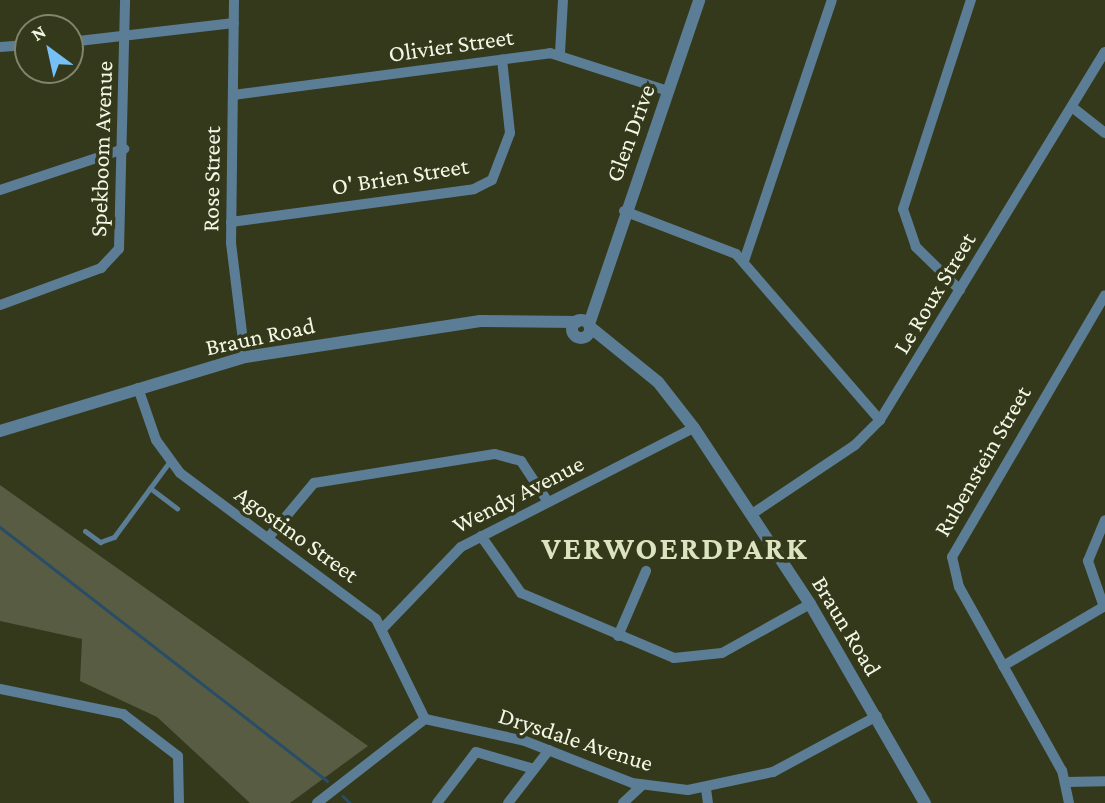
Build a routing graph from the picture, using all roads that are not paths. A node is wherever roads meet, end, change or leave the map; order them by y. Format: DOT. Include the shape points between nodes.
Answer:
graph roads {
  1 [pos="125,0"];
  2 [pos="234,0"];
  3 [pos="563,0"];
  4 [pos="699,0"];
  5 [pos="832,0"];
  6 [pos="971,0"];
  7 [pos="234,23"];
  8 [pos="125,35"];
  9 [pos="84,39"];
  10 [pos="1105,52"];
  11 [pos="560,53"];
  12 [pos="502,59"];
  13 [pos="668,91"];
  14 [pos="233,95"];
  15 [pos="1072,107"];
  16 [pos="1105,133"];
  17 [pos="124,149"];
  18 [pos="0,190"];
  19 [pos="624,211"];
  20 [pos="231,222"];
  21 [pos="744,261"];
  22 [pos="960,290"];
  23 [pos="1105,295"];
  24 [pos="0,305"];
  25 [pos="1093,315"];
  26 [pos="1105,322"];
  27 [pos="582,327"];
  28 [pos="245,357"];
  29 [pos="138,388"];
  30 [pos="880,420"];
  31 [pos="694,428"];
  32 [pos="0,431"];
  33 [pos="170,461"];
  34 [pos="150,488"];
  35 [pos="548,502"];
  36 [pos="177,508"];
  37 [pos="752,514"];
  38 [pos="1105,520"];
  39 [pos="85,531"];
  40 [pos="481,536"];
  41 [pos="268,538"];
  42 [pos="646,571"];
  43 [pos="810,604"];
  44 [pos="1104,606"];
  45 [pos="383,628"];
  46 [pos="618,636"];
  47 [pos="1003,666"];
  48 [pos="0,690"];
  49 [pos="877,716"];
  50 [pos="425,719"];
  51 [pos="549,750"];
  52 [pos="534,769"];
  53 [pos="1105,780"];
  54 [pos="1066,782"];
  55 [pos="642,785"];
  56 [pos="706,789"];
  57 [pos="179,803"];
  58 [pos="317,803"];
  59 [pos="437,803"];
  60 [pos="508,803"];
  61 [pos="622,803"];
  62 [pos="708,803"];
  63 [pos="925,803"];
  64 [pos="1069,803"];
  1 -- 8 [label="street, Spekboom Avenue"];
  2 -- 7 [label="street, Rose Street"];
  3 -- 11 [label="street"];
  4 -- 13 [label="street, Glen Drive"];
  5 -- 21 [label="street"];
  6 -- 22 [label="street" via="903,209 916,247"];
  7 -- 8 [label="street"];
  7 -- 14 [label="street, Rose Street"];
  8 -- 9 [label="street"];
  8 -- 17 [label="street, Spekboom Avenue"];
  10 -- 15 [label="street, Le Roux Street"];
  11 -- 12 [label="street, Olivier Street"];
  11 -- 13 [label="street, Olivier Street"];
  12 -- 14 [label="street, Olivier Street"];
  12 -- 20 [label="street, O' Brien Street" via="510,133 492,180 474,189"];
  13 -- 19 [label="street, Glen Drive"];
  14 -- 20 [label="street, Rose Street"];
  15 -- 16 [label="street"];
  15 -- 22 [label="street, Le Roux Street"];
  17 -- 18 [label="street"];
  17 -- 24 [label="street, Spekboom Avenue" via="116,257 101,268"];
  19 -- 21 [label="street" via="715,243"];
  19 -- 27 [label="street, Glen Drive"];
  20 -- 28 [label="street, Rose Street"];
  21 -- 30 [label="street"];
  22 -- 30 [label="street, Le Roux Street"];
  23 -- 25 [label="street, Rubenstein Street"];
  25 -- 26 [label="street"];
  25 -- 47 [label="street, Rubenstein Street" via="954,548 954,576"];
  27 -- 28 [label="street, Braun Road" via="480,321"];
  27 -- 31 [label="street, Braun Road" via="658,382"];
  28 -- 29 [label="street, Braun Road"];
  29 -- 32 [label="street, Braun Road"];
  29 -- 33 [label="street, Agostino Street"];
  30 -- 37 [label="street, Le Roux Street" via="855,445"];
  31 -- 35 [label="street, Wendy Avenue"];
  31 -- 37 [label="street, Braun Road"];
  33 -- 34 [label="lane"];
  33 -- 41 [label="street, Agostino Street"];
  34 -- 36 [label="lane"];
  34 -- 39 [label="lane" via="106,543"];
  35 -- 40 [label="street, Wendy Avenue"];
  35 -- 41 [label="street" via="521,461 495,454 314,483"];
  37 -- 43 [label="street, Braun Road"];
  38 -- 44 [label="street" via="1088,561"];
  40 -- 45 [label="street, Wendy Avenue" via="450,553"];
  40 -- 46 [label="street" via="521,593"];
  41 -- 45 [label="street, Agostino Street"];
  42 -- 46 [label="street"];
  43 -- 46 [label="street" via="741,644 699,658 665,656"];
  43 -- 49 [label="street, Braun Road"];
  44 -- 47 [label="street"];
  45 -- 50 [label="street, Agostino Street"];
  47 -- 54 [label="street, Rubenstein Street"];
  48 -- 57 [label="street" via="123,714 178,756"];
  49 -- 56 [label="street, Drysdale Avenue" via="773,772"];
  49 -- 63 [label="street, Braun Road"];
  50 -- 51 [label="street, Drysdale Avenue"];
  50 -- 58 [label="street"];
  51 -- 52 [label="street"];
  51 -- 55 [label="street, Drysdale Avenue"];
  52 -- 59 [label="street" via="476,752"];
  52 -- 60 [label="street"];
  53 -- 54 [label="street"];
  54 -- 64 [label="street, Rubenstein Street"];
  55 -- 56 [label="street, Drysdale Avenue"];
  55 -- 61 [label="street"];
  56 -- 62 [label="street"];
}
